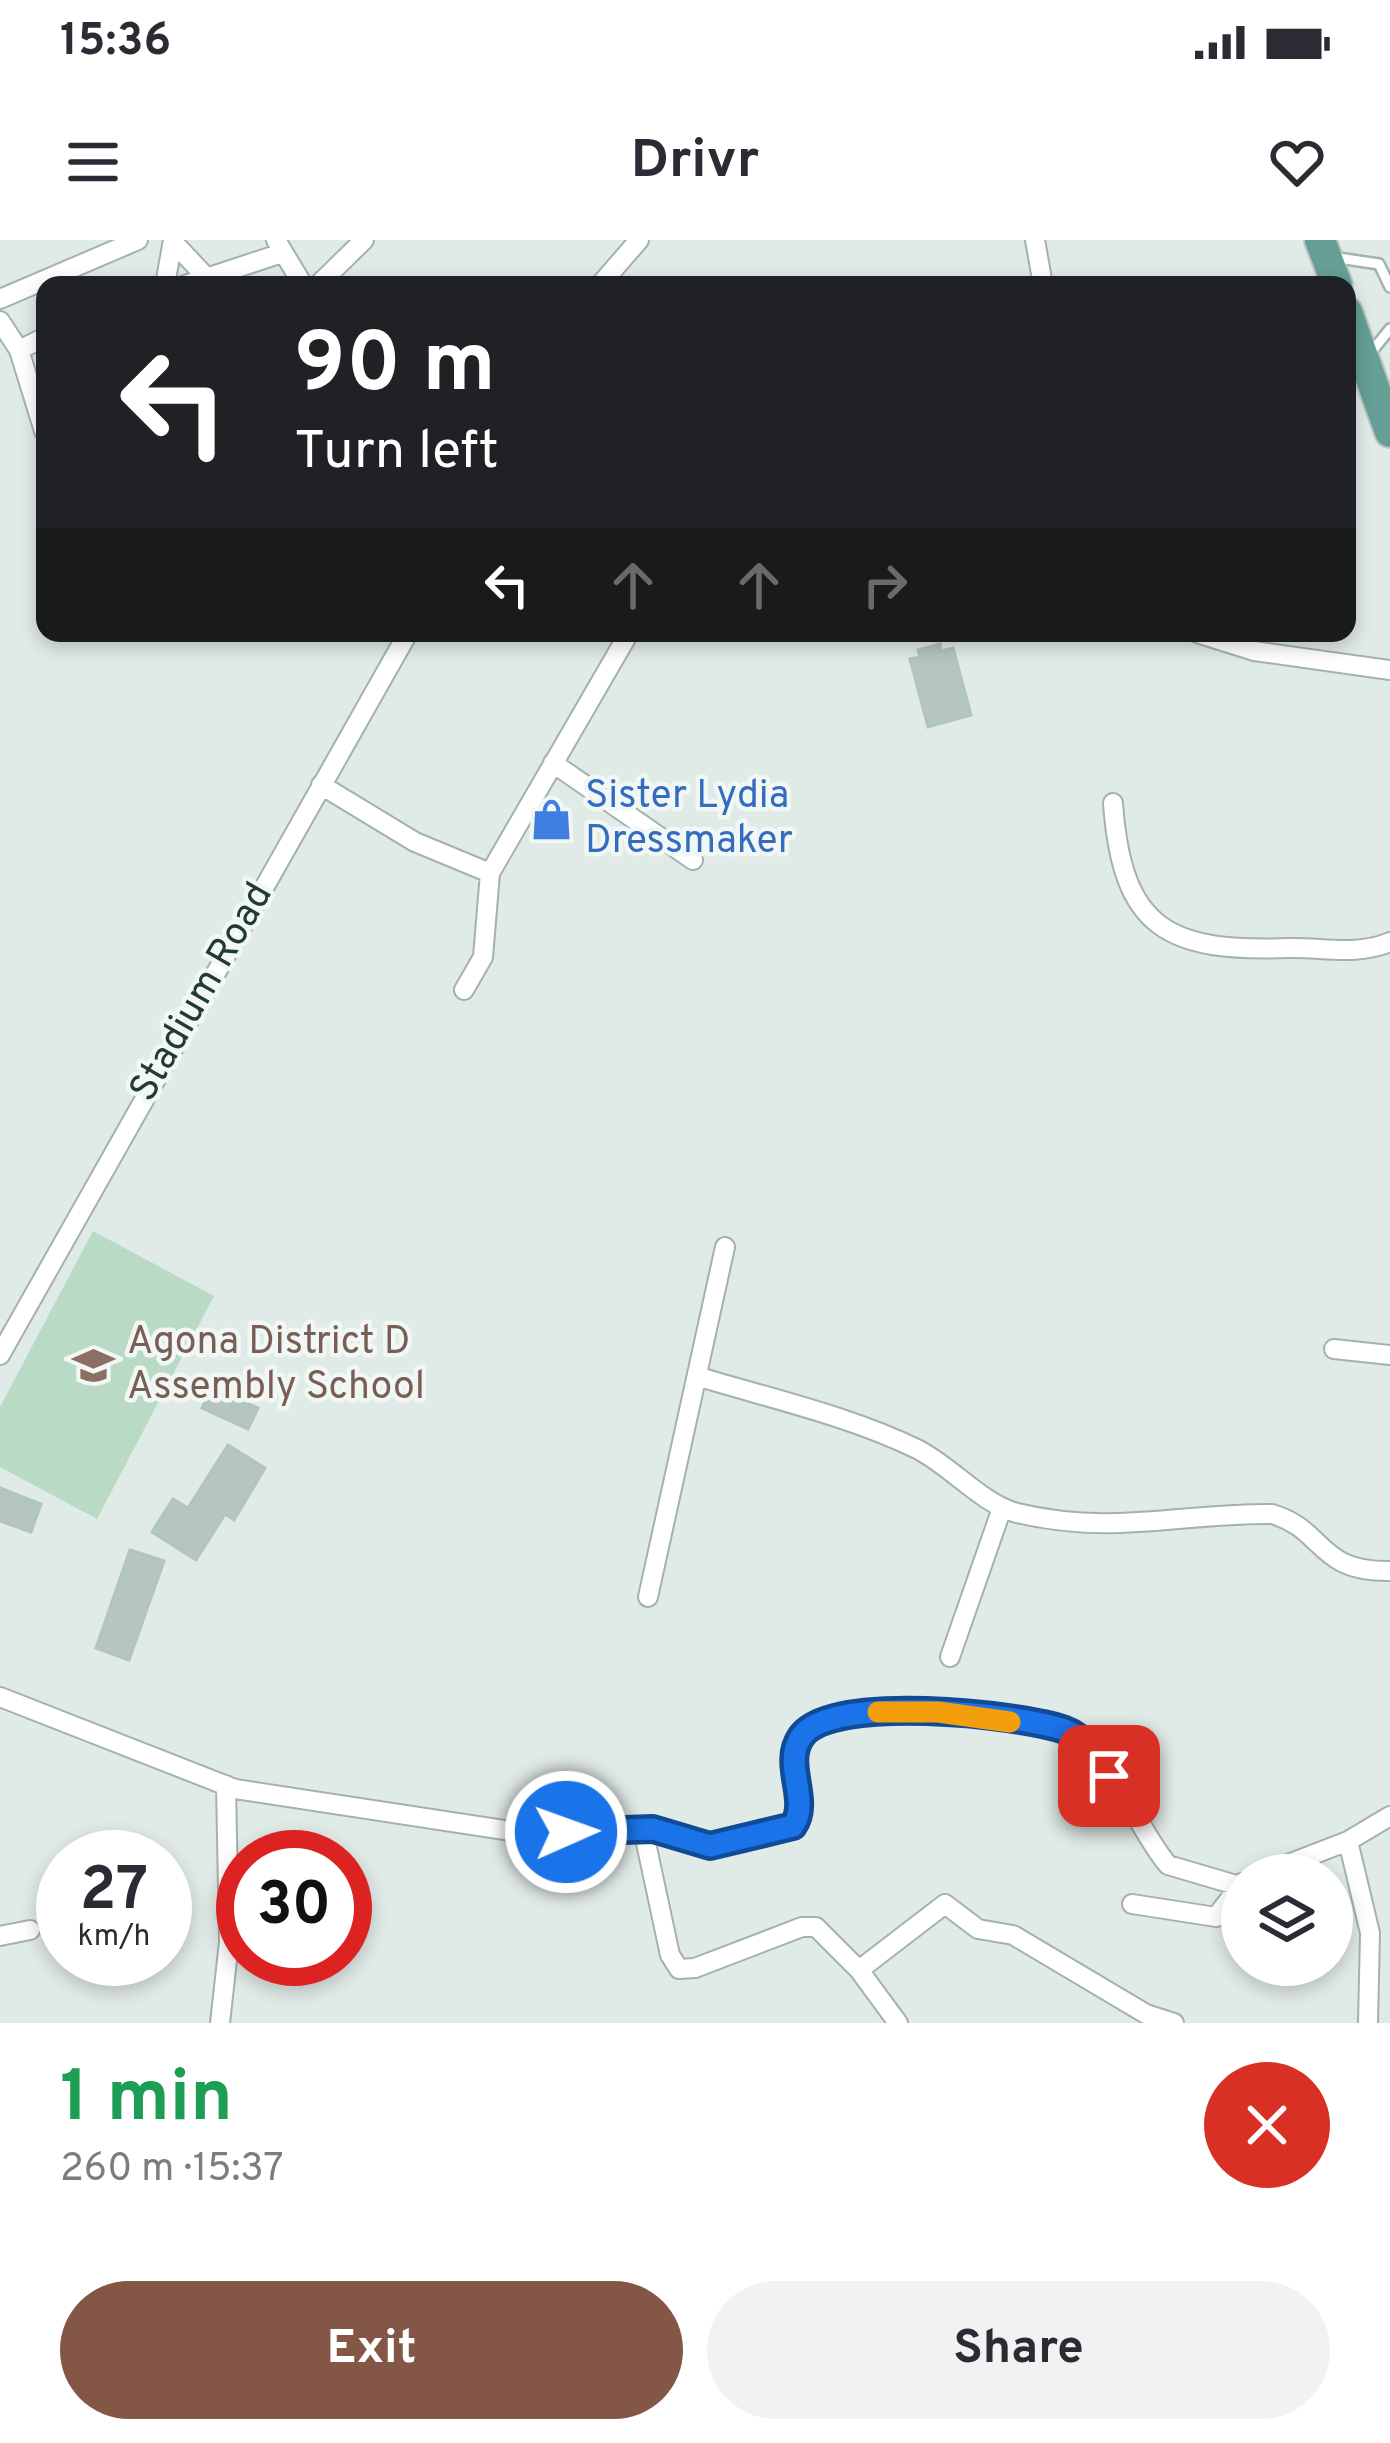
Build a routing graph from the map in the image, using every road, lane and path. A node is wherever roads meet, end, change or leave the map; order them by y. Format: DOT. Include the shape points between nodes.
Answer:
graph roads {
  1 [pos="137,240"];
  2 [pos="364,240"];
  3 [pos="639,240"];
  4 [pos="1035,240"];
  5 [pos="174,241"];
  6 [pos="279,246"];
  7 [pos="1328,260"];
  8 [pos="52,276"];
  9 [pos="167,276"];
  10 [pos="205,276"];
  11 [pos="212,276"];
  12 [pos="297,276"];
  13 [pos="326,276"];
  14 [pos="608,276"];
  15 [pos="1041,276"];
  16 [pos="36,283"];
  17 [pos="1390,286"];
  18 [pos="0,298"];
  19 [pos="0,321"];
  20 [pos="1390,329"];
  21 [pos="1356,336"];
  22 [pos="36,342"];
  23 [pos="19,350"];
  24 [pos="1365,360"];
  25 [pos="36,405"];
  26 [pos="1390,432"];
  27 [pos="403,642"];
  28 [pos="624,642"];
  29 [pos="1228,642"];
  30 [pos="1390,670"];
  31 [pos="553,763"];
  32 [pos="321,785"];
  33 [pos="1113,803"];
  34 [pos="693,860"];
  35 [pos="490,873"];
  36 [pos="1390,941"];
  37 [pos="464,990"];
  38 [pos="725,1247"];
  39 [pos="1334,1349"];
  40 [pos="0,1354"];
  41 [pos="1390,1355"];
  42 [pos="700,1377"];
  43 [pos="1001,1508"];
  44 [pos="1390,1571"];
  45 [pos="649,1597"];
  46 [pos="950,1657"];
  47 [pos="0,1696"];
  48 [pos="226,1785"];
  49 [pos="1388,1821"];
  50 [pos="643,1829"];
  51 [pos="1348,1841"];
  52 [pos="1314,1854"];
  53 [pos="1221,1879"];
  54 [pos="1132,1904"];
  55 [pos="1221,1910"];
  56 [pos="30,1930"];
  57 [pos="0,1936"];
  58 [pos="860,1970"];
  59 [pos="220,2023"];
  60 [pos="898,2023"];
  61 [pos="1174,2023"];
  62 [pos="1368,2023"];
  1 -- 8 [label="street"];
  2 -- 13 [label="street"];
  3 -- 14 [label="street"];
  4 -- 15 [label="street"];
  5 -- 9 [label="street"];
  5 -- 10 [label="street"];
  6 -- 11 [label="street"];
  6 -- 12 [label="street"];
  7 -- 17 [label="lane" via="1379,264"];
  16 -- 18 [label="street"];
  19 -- 23 [label="street"];
  20 -- 24 [label="lane"];
  21 -- 24 [label="main road"];
  22 -- 23 [label="street"];
  23 -- 25 [label="street"];
  24 -- 26 [label="main road"];
  27 -- 32 [label="street, Stadium Road"];
  28 -- 31 [label="street"];
  29 -- 30 [label="street"];
  31 -- 34 [label="street"];
  31 -- 35 [label="street"];
  32 -- 35 [label="street" via="415,842"];
  32 -- 40 [label="street, Stadium Road"];
  33 -- 36 [label="street" via="1116,850 1137,899 1166,933 1238,952 1351,950"];
  35 -- 37 [label="street" via="483,957"];
  38 -- 42 [label="street"];
  39 -- 41 [label="street"];
  42 -- 43 [label="street" via="880,1432 964,1477"];
  42 -- 45 [label="street"];
  43 -- 44 [label="street" via="1079,1524 1152,1526 1272,1514 1290,1519 1328,1558"];
  43 -- 46 [label="street"];
  47 -- 48 [label="street"];
  48 -- 50 [label="street" via="518,1832"];
  48 -- 59 [label="street" via="230,1942"];
  49 -- 51 [label="street"];
  50 -- 53 [label="street" via="710,1846 793,1826 799,1811 792,1756 802,1732 831,1718 938,1712 1079,1738 1168,1865"];
  50 -- 58 [label="street" via="679,1969 808,1926"];
  51 -- 52 [label="street"];
  51 -- 62 [label="street" via="1370,1933"];
  54 -- 55 [label="street" via="1216,1917"];
  56 -- 57 [label="street"];
  58 -- 60 [label="street"];
  58 -- 61 [label="street" via="945,1904 978,1929 1013,1935"];
}
